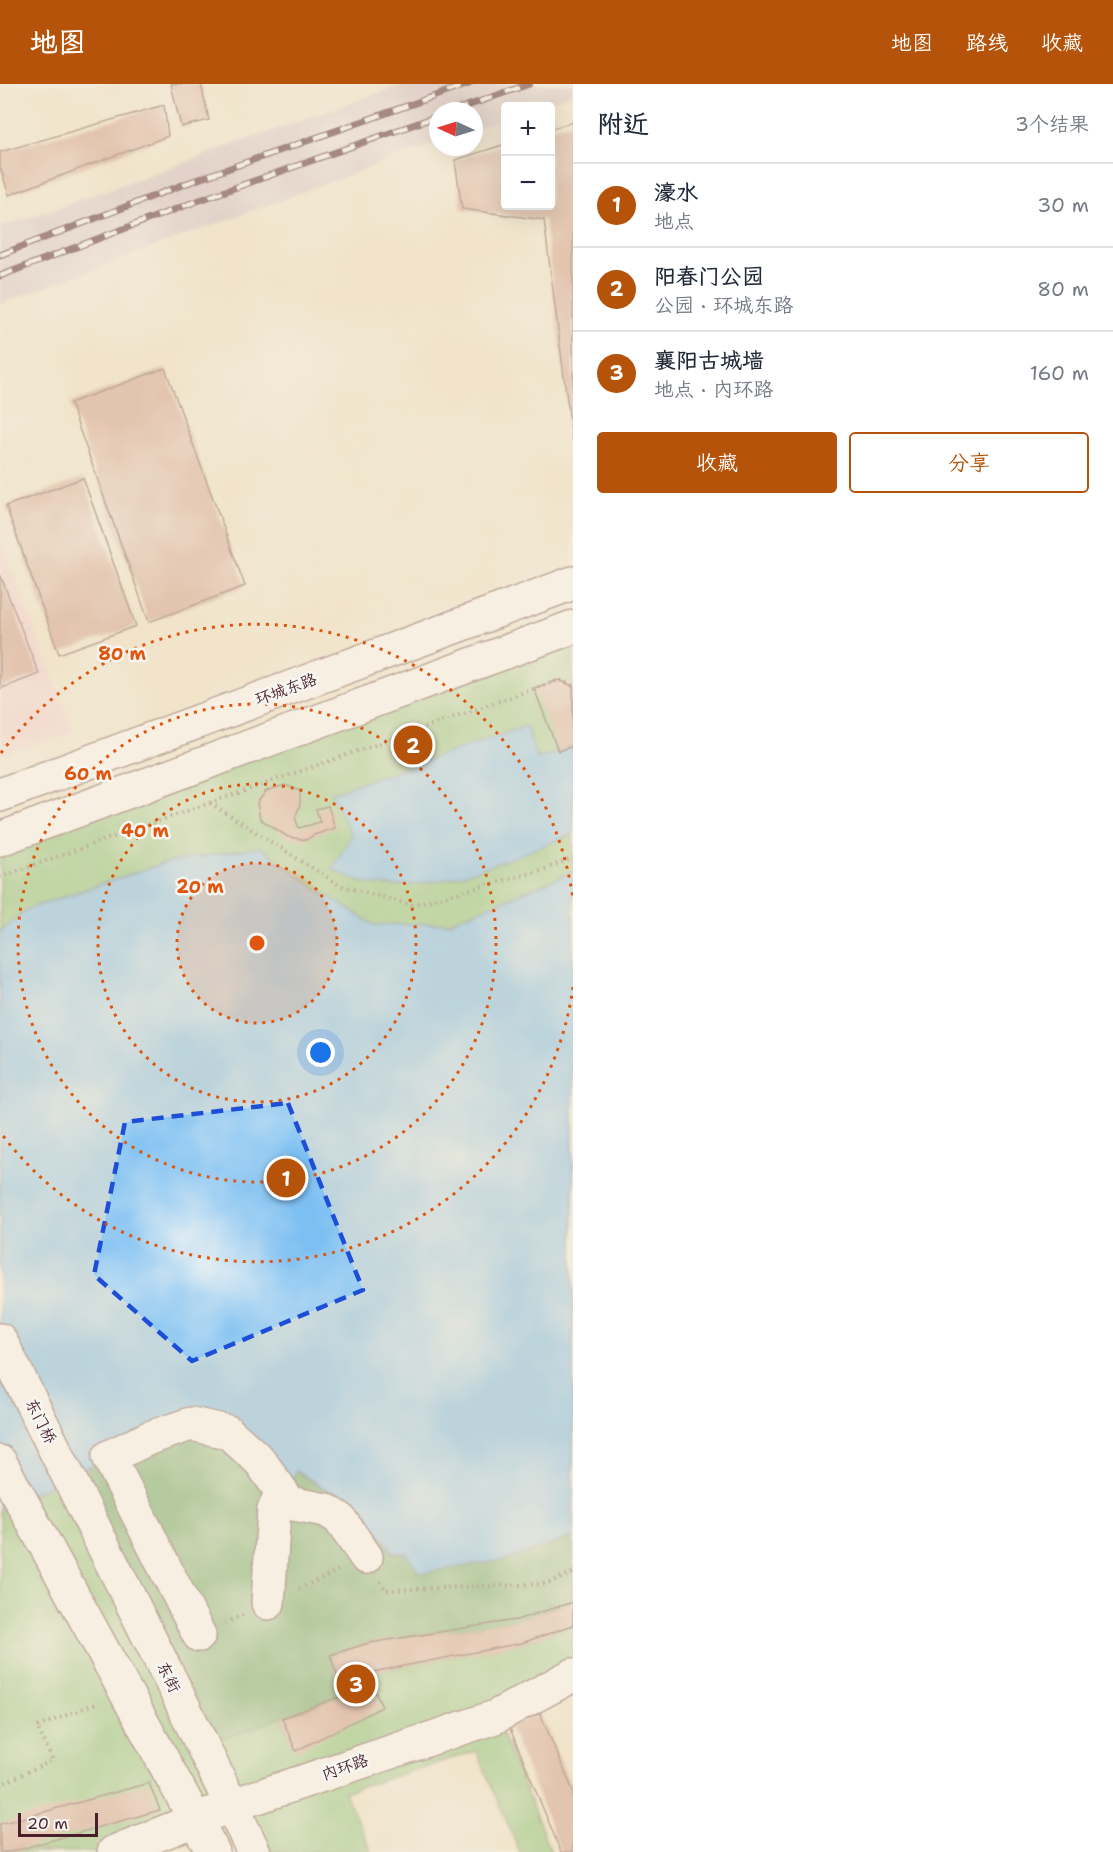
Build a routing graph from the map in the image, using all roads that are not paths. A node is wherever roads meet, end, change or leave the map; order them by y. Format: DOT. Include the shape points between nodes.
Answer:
graph roads {
  1 [pos="573,582"];
  2 [pos="573,627"];
  3 [pos="0,795"];
  4 [pos="0,839"];
  5 [pos="0,1340"];
  6 [pos="0,1462"];
  7 [pos="278,1501"];
  8 [pos="81,1502"];
  9 [pos="366,1557"];
  10 [pos="268,1603"];
  11 [pos="199,1635"];
  12 [pos="573,1675"];
  13 [pos="230,1806"];
  14 [pos="196,1820"];
  15 [pos="114,1852"];
  16 [pos="213,1852"];
  17 [pos="254,1852"];
  1 -- 3 [label="main road, 环城东路"];
  2 -- 4 [label="main road"];
  5 -- 8 [label="main road, 东门桥"];
  6 -- 14 [label="main road"];
  7 -- 9 [label="main road" via="326,1510 339,1518"];
  7 -- 10 [label="main road" via="274,1510"];
  7 -- 11 [label="main road" via="282,1492 260,1461 228,1432 191,1424 149,1437 109,1457"];
  8 -- 13 [label="main road, 东街"];
  12 -- 13 [label="main road, 内环路" via="495,1717"];
  13 -- 14 [label="main road, 内环路"];
  13 -- 17 [label="main road, 东街"];
  14 -- 15 [label="main road, 内环路"];
  14 -- 16 [label="main road"];
}
